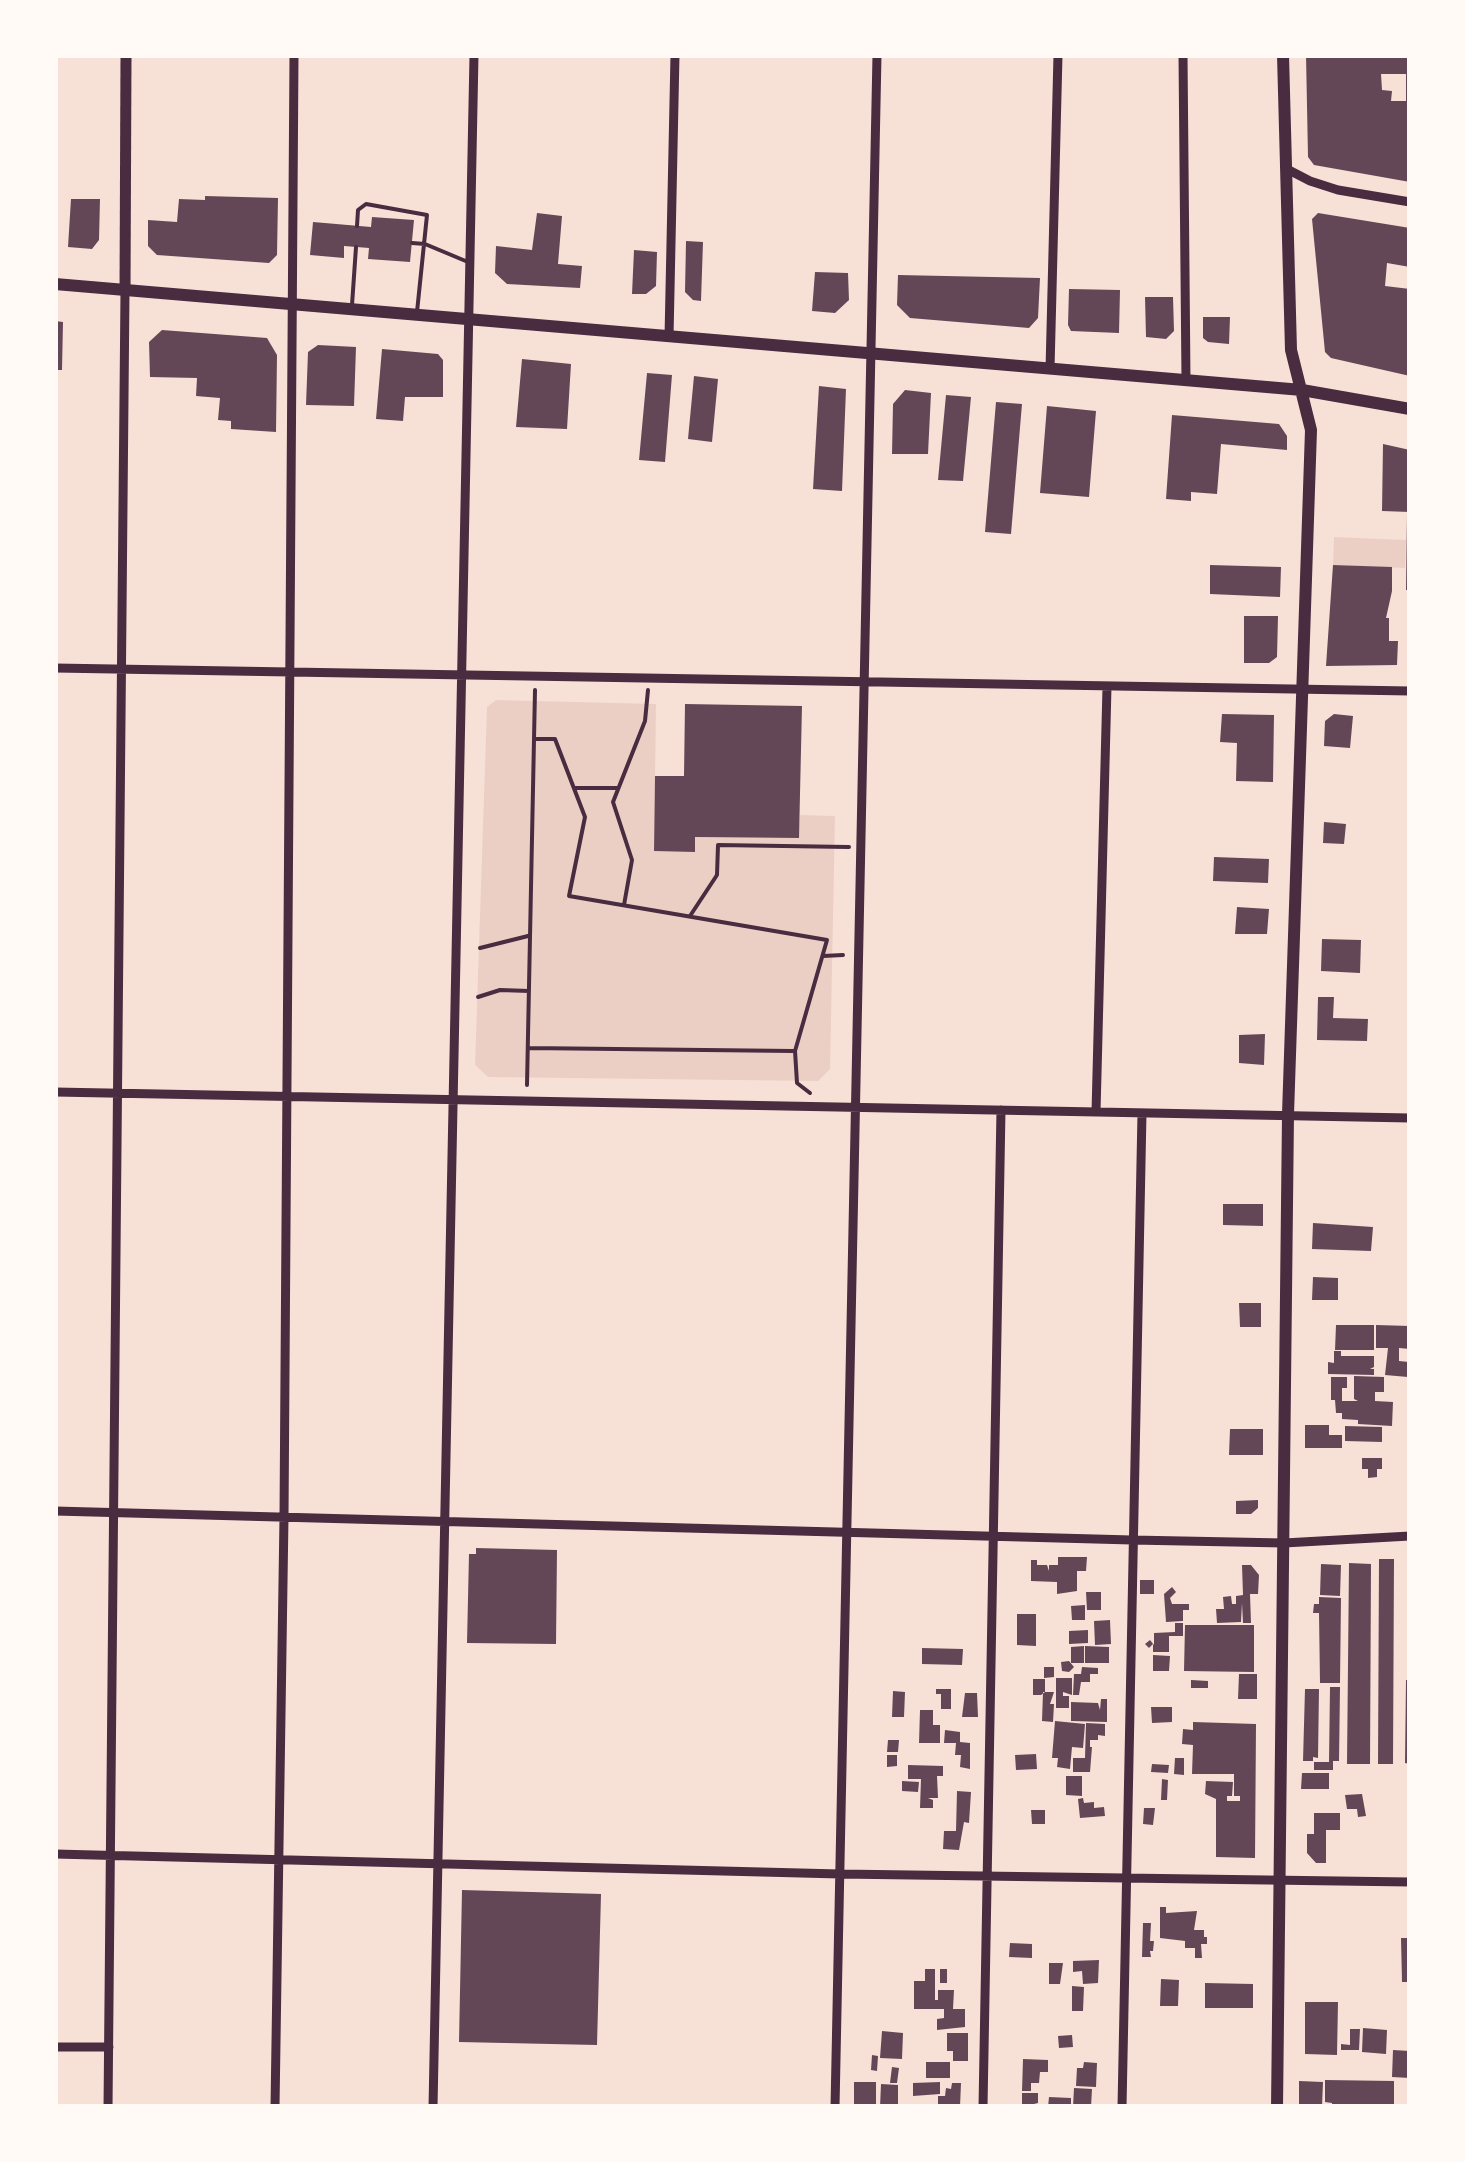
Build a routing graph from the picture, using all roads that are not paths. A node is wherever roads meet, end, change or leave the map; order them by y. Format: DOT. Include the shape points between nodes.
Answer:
graph roads {
  1 [pos="126,55"];
  2 [pos="294,55"];
  3 [pos="474,55"];
  4 [pos="675,55"];
  5 [pos="877,55"];
  6 [pos="1058,55"];
  7 [pos="1183,55"];
  8 [pos="1282,55"];
  9 [pos="1285,168"];
  10 [pos="1410,202"];
  11 [pos="358,226"];
  12 [pos="412,243"];
  13 [pos="424,244"];
  14 [pos="356,247"];
  15 [pos="469,262"];
  16 [pos="55,284"];
  17 [pos="125,290"];
  18 [pos="291,304"];
  19 [pos="352,310"];
  20 [pos="416,316"];
  21 [pos="467,320"];
  22 [pos="668,336"];
  23 [pos="871,354"];
  24 [pos="1050,369"];
  25 [pos="1186,381"];
  26 [pos="1302,390"];
  27 [pos="1410,409"];
  28 [pos="55,668"];
  29 [pos="122,668"];
  30 [pos="290,670"];
  31 [pos="462,674"];
  32 [pos="864,680"];
  33 [pos="1106,687"];
  34 [pos="1302,688"];
  35 [pos="1410,692"];
  36 [pos="55,1092"];
  37 [pos="118,1094"];
  38 [pos="284,1098"];
  39 [pos="452,1100"];
  40 [pos="857,1108"];
  41 [pos="1002,1110"];
  42 [pos="1096,1112"];
  43 [pos="1142,1113"];
  44 [pos="1288,1114"];
  45 [pos="1410,1118"];
  46 [pos="55,1511"];
  47 [pos="112,1512"];
  48 [pos="284,1518"];
  49 [pos="444,1523"];
  50 [pos="847,1531"];
  51 [pos="992,1536"];
  52 [pos="1410,1536"];
  53 [pos="1132,1540"];
  54 [pos="1284,1543"];
  55 [pos="55,1854"];
  56 [pos="110,1854"];
  57 [pos="278,1860"];
  58 [pos="438,1865"];
  59 [pos="840,1874"];
  60 [pos="986,1877"];
  61 [pos="1126,1880"];
  62 [pos="1281,1881"];
  63 [pos="1410,1882"];
  64 [pos="55,2047"];
  65 [pos="109,2047"];
  66 [pos="108,2107"];
  67 [pos="275,2107"];
  68 [pos="433,2107"];
  69 [pos="836,2107"];
  70 [pos="983,2107"];
  71 [pos="1122,2107"];
  72 [pos="1277,2107"];
  1 -- 17 [label="street"];
  2 -- 18 [label="street"];
  3 -- 15 [label="street"];
  4 -- 22 [label="street"];
  5 -- 23 [label="street"];
  6 -- 24 [label="street"];
  7 -- 25 [label="street"];
  8 -- 9 [label="main road"];
  9 -- 10 [label="street" via="1338,190"];
  9 -- 26 [label="main road" via="1290,350"];
  11 -- 13 [label="lane" via="358,210 366,204 424,212"];
  12 -- 13 [label="lane"];
  13 -- 15 [label="lane"];
  13 -- 20 [label="lane"];
  14 -- 19 [label="lane"];
  15 -- 21 [label="street"];
  16 -- 17 [label="main road"];
  17 -- 18 [label="main road"];
  17 -- 29 [label="street"];
  18 -- 19 [label="main road"];
  18 -- 30 [label="street"];
  19 -- 20 [label="main road"];
  20 -- 21 [label="main road"];
  21 -- 22 [label="main road"];
  21 -- 31 [label="street"];
  22 -- 23 [label="main road"];
  23 -- 24 [label="main road"];
  23 -- 32 [label="street"];
  24 -- 25 [label="main road"];
  25 -- 26 [label="main road"];
  26 -- 27 [label="main road"];
  26 -- 34 [label="main road" via="1311,430"];
  28 -- 29 [label="street"];
  29 -- 30 [label="street"];
  29 -- 37 [label="street"];
  30 -- 31 [label="street"];
  30 -- 38 [label="street"];
  31 -- 32 [label="street"];
  31 -- 39 [label="street"];
  32 -- 33 [label="street"];
  32 -- 40 [label="street"];
  33 -- 34 [label="street"];
  33 -- 42 [label="street"];
  34 -- 35 [label="street"];
  34 -- 44 [label="main road"];
  36 -- 37 [label="street"];
  37 -- 38 [label="street"];
  37 -- 47 [label="street"];
  38 -- 39 [label="street"];
  38 -- 48 [label="street"];
  39 -- 40 [label="street"];
  39 -- 49 [label="street"];
  40 -- 41 [label="street"];
  40 -- 50 [label="street"];
  41 -- 42 [label="street"];
  41 -- 51 [label="street"];
  42 -- 43 [label="street"];
  43 -- 44 [label="street"];
  43 -- 53 [label="street"];
  44 -- 45 [label="street"];
  44 -- 54 [label="main road"];
  46 -- 47 [label="street"];
  47 -- 48 [label="street"];
  47 -- 56 [label="street"];
  48 -- 49 [label="street"];
  48 -- 57 [label="street"];
  49 -- 50 [label="street"];
  49 -- 58 [label="street"];
  50 -- 51 [label="street"];
  50 -- 59 [label="street"];
  51 -- 53 [label="street"];
  51 -- 60 [label="street"];
  52 -- 54 [label="street"];
  53 -- 54 [label="street"];
  53 -- 61 [label="street"];
  54 -- 62 [label="main road"];
  55 -- 56 [label="street"];
  56 -- 57 [label="street"];
  56 -- 65 [label="street"];
  57 -- 58 [label="street"];
  57 -- 67 [label="street"];
  58 -- 59 [label="street"];
  58 -- 68 [label="street"];
  59 -- 60 [label="street"];
  59 -- 69 [label="street"];
  60 -- 61 [label="street"];
  60 -- 70 [label="street"];
  61 -- 62 [label="street"];
  61 -- 71 [label="street"];
  62 -- 63 [label="street"];
  62 -- 72 [label="main road"];
  64 -- 65 [label="street"];
  65 -- 66 [label="street"];
}
